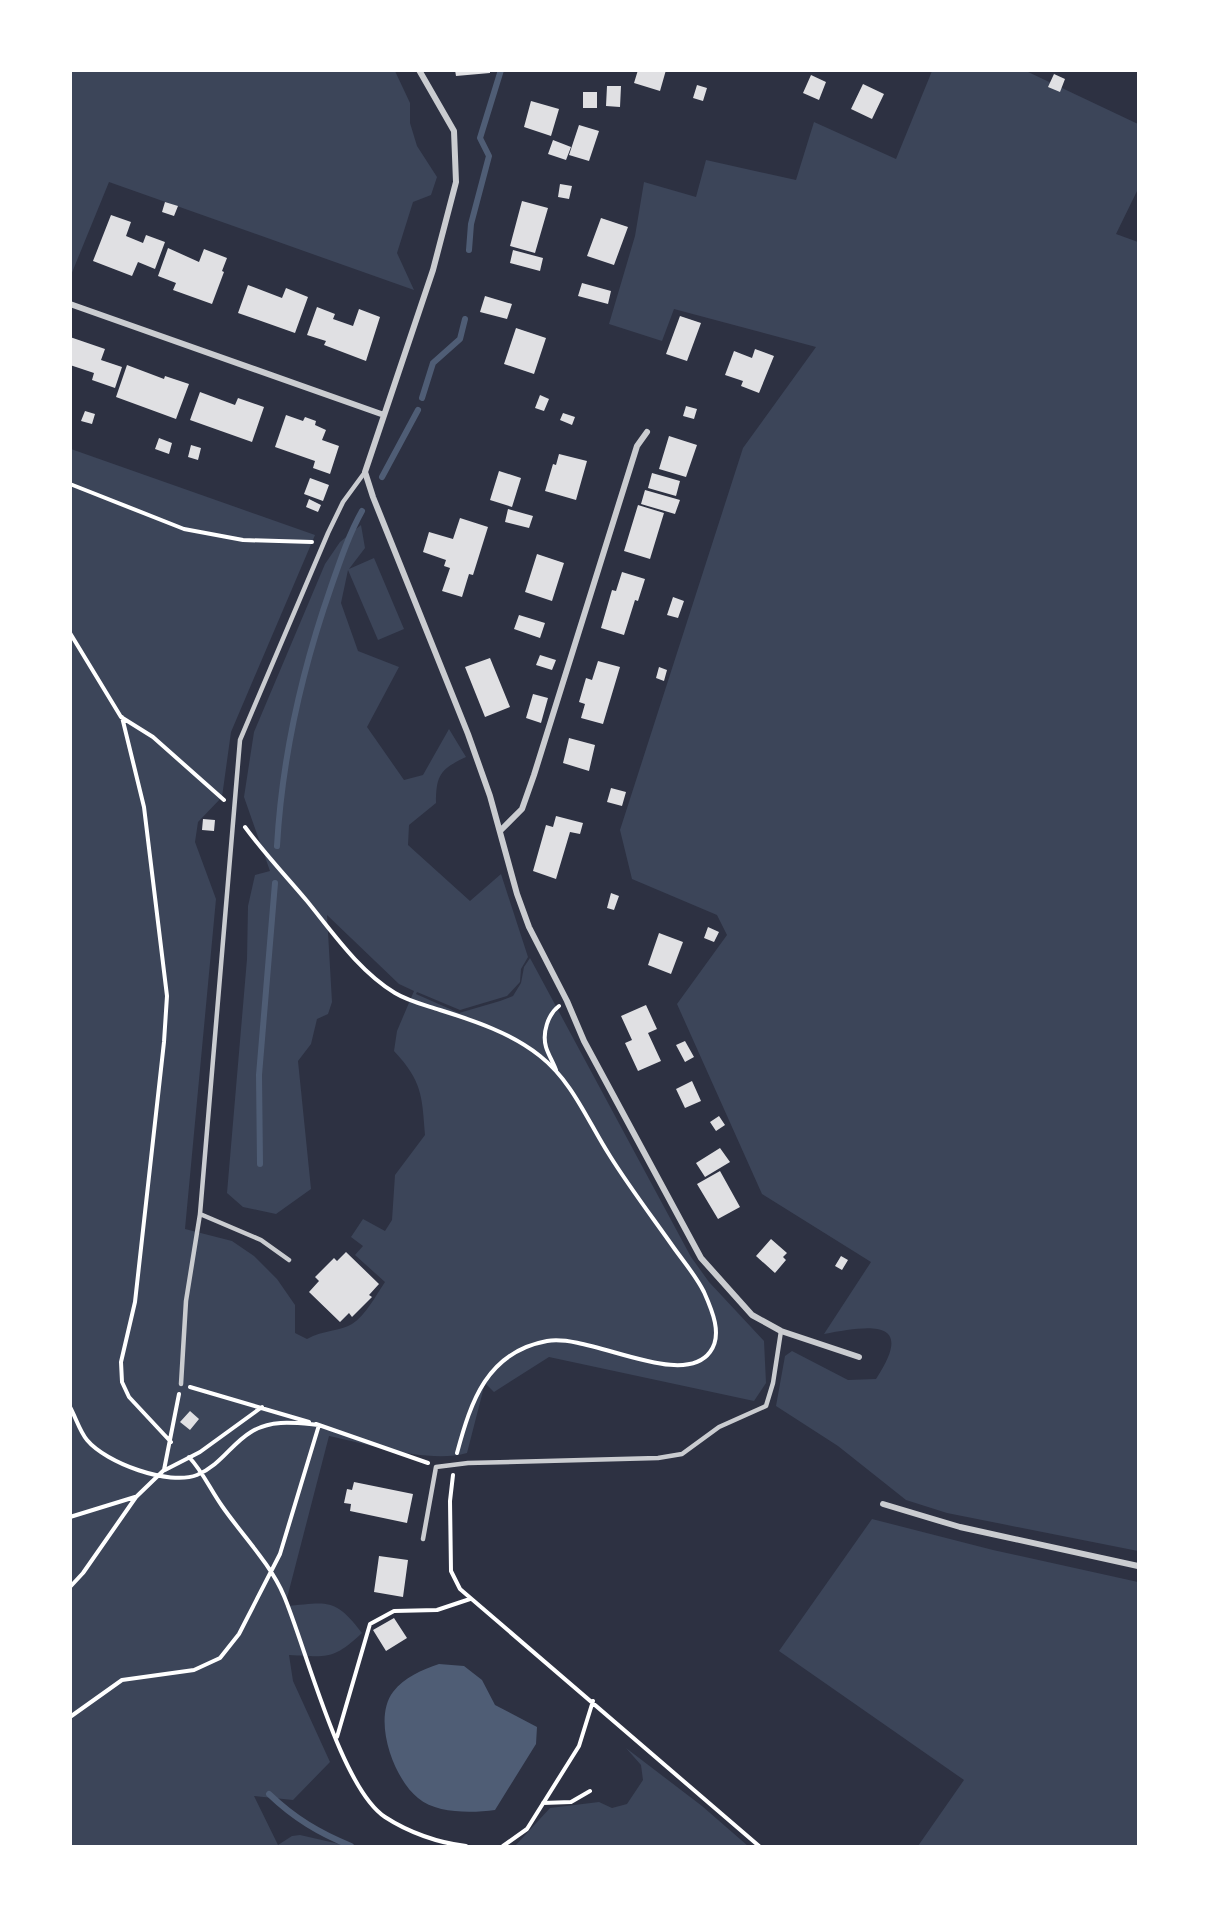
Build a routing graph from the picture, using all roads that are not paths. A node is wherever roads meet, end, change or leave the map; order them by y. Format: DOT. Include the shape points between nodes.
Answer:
graph roads {
  1 [pos="419,70"];
  2 [pos="70,304"];
  3 [pos="384,415"];
  4 [pos="647,432"];
  5 [pos="365,472"];
  6 [pos="500,831"];
  7 [pos="200,1215"];
  8 [pos="289,1260"];
  9 [pos="781,1331"];
  10 [pos="859,1357"];
  11 [pos="181,1384"];
  12 [pos="883,1504"];
  13 [pos="423,1539"];
  14 [pos="1138,1566"];
  1 -- 3 [label="street" via="454,131 456,182 433,270"];
  2 -- 3 [label="street"];
  3 -- 5 [label="street"];
  4 -- 6 [label="street" via="637,446 522,809"];
  5 -- 6 [label="street" via="468,734"];
  5 -- 7 [label="lane" via="343,502 324,542 240,740"];
  6 -- 9 [label="street" via="529,927 584,1041 701,1258 752,1315"];
  7 -- 8 [label="lane" via="261,1240"];
  7 -- 11 [label="lane" via="186,1301"];
  9 -- 10 [label="street"];
  9 -- 13 [label="lane" via="766,1406 719,1427 682,1454 436,1467"];
  12 -- 14 [label="street" via="960,1527"];
}
